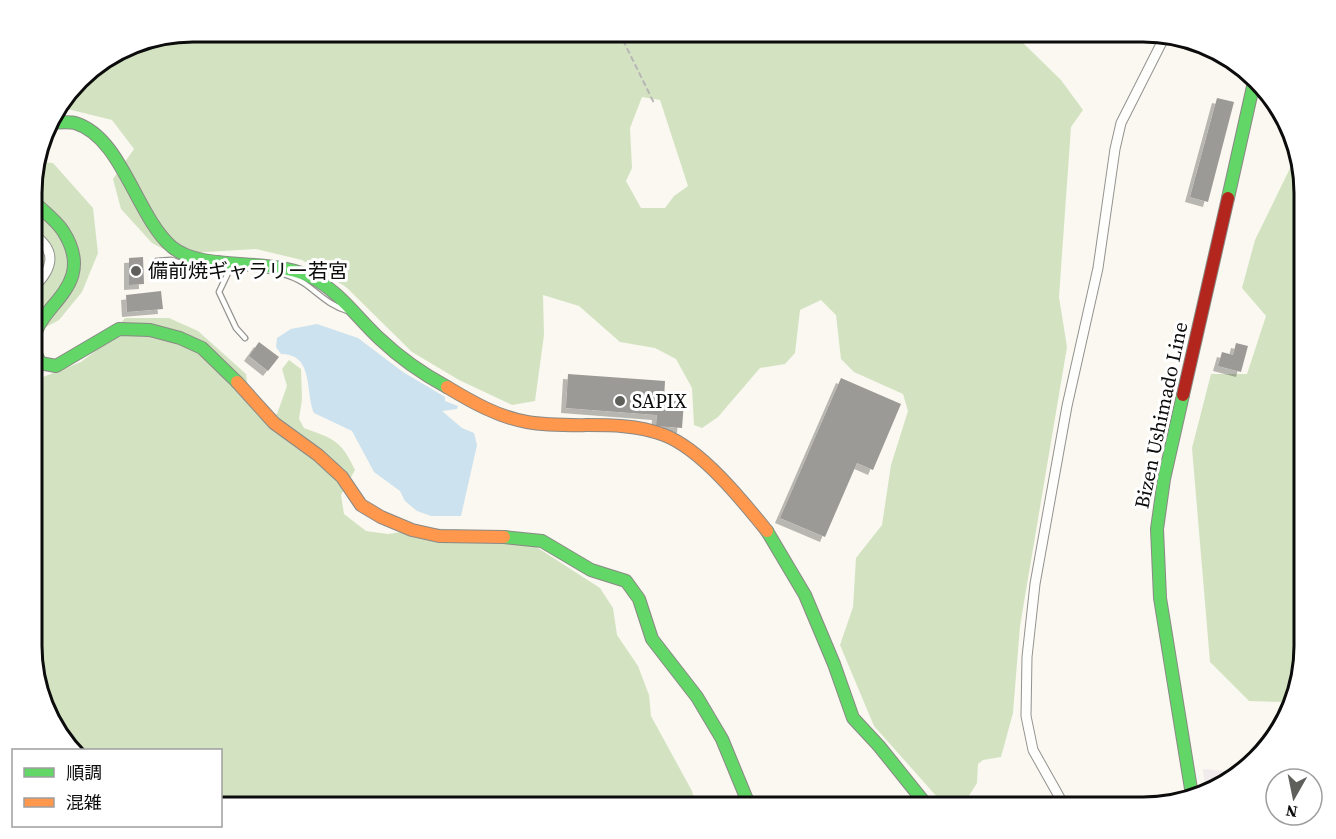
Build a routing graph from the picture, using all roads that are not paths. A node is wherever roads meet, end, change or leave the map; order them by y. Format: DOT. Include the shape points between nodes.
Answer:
graph roads {
  1 [pos="1161,43"];
  2 [pos="1252,88"];
  3 [pos="61,120"];
  4 [pos="42,208"];
  5 [pos="42,240"];
  6 [pos="157,261"];
  7 [pos="228,273"];
  8 [pos="42,277"];
  9 [pos="353,310"];
  10 [pos="42,322"];
  11 [pos="245,338"];
  12 [pos="42,363"];
  13 [pos="1191,789"];
  14 [pos="746,797"];
  15 [pos="920,797"];
  16 [pos="1059,797"];
  1 -- 16 [label="street" via="1121,123 1098,268 1067,406 1035,584 1027,657 1026,716 1033,750"];
  2 -- 13 [label="street, Bizen Ushimado Line" via="1164,479 1157,529 1160,598"];
  3 -- 9 [label="street" via="77,122 97,134 149,219 175,250 194,259 214,262 279,264 332,289"];
  4 -- 10 [label="street" via="57,221 72,243 75,265 71,284"];
  5 -- 8 [label="street" via="50,255 49,268"];
  6 -- 7 [label="lane" via="171,260 195,269"];
  7 -- 9 [label="lane" via="242,268 286,275 307,285 322,299 346,311"];
  7 -- 11 [label="lane" via="219,292"];
  9 -- 15 [label="street" via="414,367 509,418 646,429 667,436 697,459 748,507 780,547 815,617 857,725"];
  12 -- 14 [label="street" via="56,366 119,329 150,330 180,338 202,348 274,423 318,455 342,477 361,505 381,517 439,536 525,537 542,541 591,570 626,581 639,599 652,639 697,697 722,739"];
}
